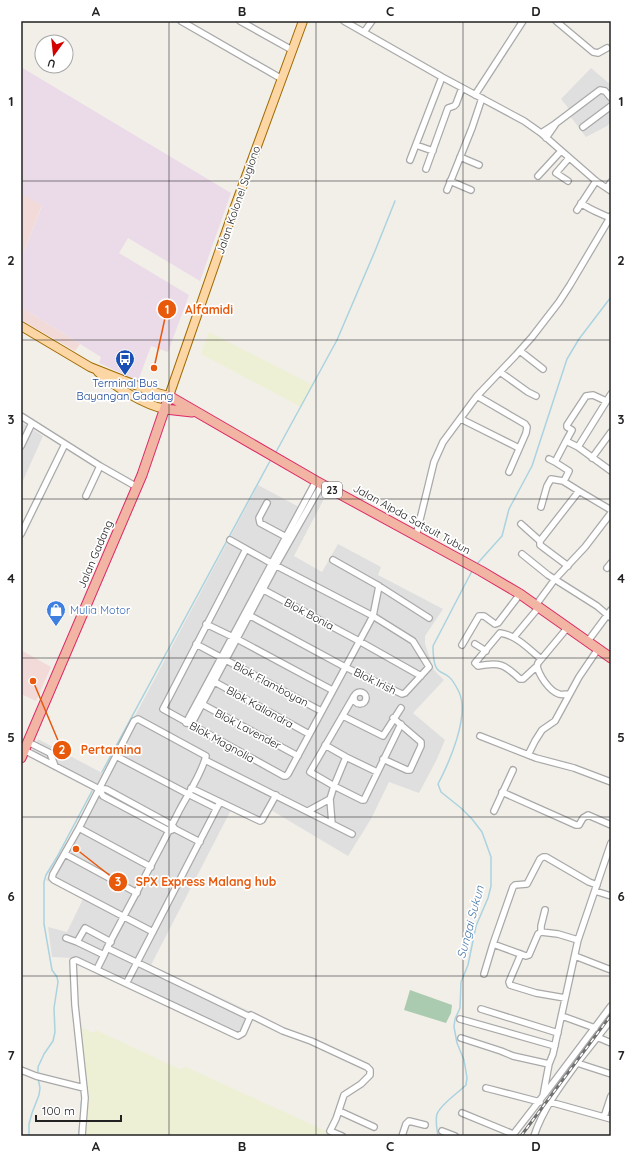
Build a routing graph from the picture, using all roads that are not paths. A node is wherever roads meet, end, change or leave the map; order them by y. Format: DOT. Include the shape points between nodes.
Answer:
graph roads {
  1 [pos="181,21"];
  2 [pos="240,21"];
  3 [pos="344,21"];
  4 [pos="372,21"];
  5 [pos="523,21"];
  6 [pos="556,21"];
  7 [pos="301,22"];
  8 [pos="364,32"];
  9 [pos="606,48"];
  10 [pos="292,50"];
  11 [pos="442,77"];
  12 [pos="282,79"];
  13 [pos="462,88"];
  14 [pos="475,95"];
  15 [pos="482,98"];
  16 [pos="611,98"];
  17 [pos="611,106"];
  18 [pos="555,124"];
  19 [pos="583,127"];
  20 [pos="541,133"];
  21 [pos="546,138"];
  22 [pos="416,145"];
  23 [pos="433,151"];
  24 [pos="561,151"];
  25 [pos="460,157"];
  26 [pos="569,158"];
  27 [pos="410,160"];
  28 [pos="479,165"];
  29 [pos="426,169"];
  30 [pos="538,176"];
  31 [pos="568,180"];
  32 [pos="450,181"];
  33 [pos="596,181"];
  34 [pos="611,182"];
  35 [pos="609,189"];
  36 [pos="447,190"];
  37 [pos="471,190"];
  38 [pos="581,203"];
  39 [pos="577,210"];
  40 [pos="610,217"];
  41 [pos="21,326"];
  42 [pos="520,351"];
  43 [pos="543,369"];
  44 [pos="97,370"];
  45 [pos="500,372"];
  46 [pos="176,379"];
  47 [pos="611,394"];
  48 [pos="169,396"];
  49 [pos="477,396"];
  50 [pos="536,396"];
  51 [pos="606,401"];
  52 [pos="165,410"];
  53 [pos="195,412"];
  54 [pos="21,416"];
  55 [pos="461,419"];
  56 [pos="32,423"];
  57 [pos="611,432"];
  58 [pos="566,440"];
  59 [pos="65,444"];
  60 [pos="21,446"];
  61 [pos="578,447"];
  62 [pos="519,448"];
  63 [pos="592,458"];
  64 [pos="549,459"];
  65 [pos="555,462"];
  66 [pos="100,466"];
  67 [pos="509,472"];
  68 [pos="611,472"];
  69 [pos="564,481"];
  70 [pos="319,483"];
  71 [pos="137,487"];
  72 [pos="579,491"];
  73 [pos="86,496"];
  74 [pos="267,503"];
  75 [pos="541,507"];
  76 [pos="611,511"];
  77 [pos="521,524"];
  78 [pos="21,534"];
  79 [pos="416,536"];
  80 [pos="288,538"];
  81 [pos="230,540"];
  82 [pos="540,541"];
  83 [pos="246,549"];
  84 [pos="522,554"];
  85 [pos="333,560"];
  86 [pos="274,564"];
  87 [pos="568,566"];
  88 [pos="555,579"];
  89 [pos="379,586"];
  90 [pos="261,589"];
  91 [pos="520,594"];
  92 [pos="537,606"];
  93 [pos="611,610"];
  94 [pos="247,614"];
  95 [pos="373,616"];
  96 [pos="609,617"];
  97 [pos="429,618"];
  98 [pos="206,624"];
  99 [pos="568,627"];
  100 [pos="514,637"];
  101 [pos="235,638"];
  102 [pos="359,641"];
  103 [pos="588,641"];
  104 [pos="196,644"];
  105 [pos="475,644"];
  106 [pos="462,645"];
  107 [pos="598,649"];
  108 [pos="486,651"];
  109 [pos="611,658"];
  110 [pos="224,659"];
  111 [pos="541,659"];
  112 [pos="536,666"];
  113 [pos="345,667"];
  114 [pos="421,676"];
  115 [pos="212,681"];
  116 [pos="332,690"];
  117 [pos="569,694"];
  118 [pos="354,696"];
  119 [pos="200,703"];
  120 [pos="359,704"];
  121 [pos="348,708"];
  122 [pos="401,708"];
  123 [pos="321,711"];
  124 [pos="343,716"];
  125 [pos="393,718"];
  126 [pos="189,724"];
  127 [pos="401,724"];
  128 [pos="309,734"];
  129 [pos="383,736"];
  130 [pos="480,736"];
  131 [pos="392,741"];
  132 [pos="325,745"];
  133 [pos="24,750"];
  134 [pos="528,755"];
  135 [pos="116,756"];
  136 [pos="298,756"];
  137 [pos="346,757"];
  138 [pos="383,759"];
  139 [pos="205,760"];
  140 [pos="55,766"];
  141 [pos="513,770"];
  142 [pos="377,772"];
  143 [pos="611,782"];
  144 [pos="334,786"];
  145 [pos="191,788"];
  146 [pos="99,789"];
  147 [pos="502,792"];
  148 [pos="188,794"];
  149 [pos="276,795"];
  150 [pos="330,799"];
  151 [pos="220,802"];
  152 [pos="134,804"];
  153 [pos="216,808"];
  154 [pos="131,810"];
  155 [pos="494,811"];
  156 [pos="308,812"];
  157 [pos="332,824"];
  158 [pos="611,825"];
  159 [pos="79,828"];
  160 [pos="172,828"];
  161 [pos="352,834"];
  162 [pos="200,842"];
  163 [pos="611,843"];
  164 [pos="65,854"];
  165 [pos="150,867"];
  166 [pos="597,885"];
  167 [pos="595,891"];
  168 [pos="137,892"];
  169 [pos="611,896"];
  170 [pos="545,910"];
  171 [pos="123,917"];
  172 [pos="153,932"];
  173 [pos="541,932"];
  174 [pos="66,938"];
  175 [pos="578,940"];
  176 [pos="77,942"];
  177 [pos="111,942"];
  178 [pos="494,944"];
  179 [pos="107,948"];
  180 [pos="521,954"];
  181 [pos="104,955"];
  182 [pos="575,956"];
  183 [pos="137,962"];
  184 [pos="98,967"];
  185 [pos="611,970"];
  186 [pos="484,974"];
  187 [pos="128,980"];
  188 [pos="565,998"];
  189 [pos="611,1006"];
  190 [pos="481,1010"];
  191 [pos="562,1016"];
  192 [pos="250,1017"];
  193 [pos="460,1019"];
  194 [pos="611,1020"];
  195 [pos="595,1028"];
  196 [pos="558,1033"];
  197 [pos="598,1037"];
  198 [pos="461,1038"];
  199 [pos="611,1043"];
  200 [pos="555,1046"];
  201 [pos="577,1063"];
  202 [pos="549,1064"];
  203 [pos="21,1070"];
  204 [pos="611,1074"];
  205 [pos="84,1088"];
  206 [pos="486,1088"];
  207 [pos="543,1096"];
  208 [pos="611,1096"];
  209 [pos="540,1102"];
  210 [pos="550,1102"];
  211 [pos="339,1111"];
  212 [pos="462,1114"];
  213 [pos="604,1117"];
  214 [pos="611,1119"];
  215 [pos="425,1125"];
  216 [pos="374,1127"];
  217 [pos="442,1132"];
  218 [pos="328,1133"];
  219 [pos="512,1135"];
  220 [pos="82,1136"];
  221 [pos="342,1136"];
  222 [pos="402,1136"];
  223 [pos="455,1136"];
  224 [pos="534,1136"];
  1 -- 12 [label="street"];
  2 -- 10 [label="street"];
  3 -- 8 [label="street"];
  4 -- 8 [label="street"];
  5 -- 14 [label="street"];
  6 -- 9 [label="street" via="593,52 598,53"];
  7 -- 10 [label="main road, Jalan Kolonel Sugiono"];
  8 -- 11 [label="street"];
  10 -- 12 [label="main road, Jalan Kolonel Sugiono"];
  11 -- 13 [label="street"];
  11 -- 22 [label="street"];
  12 -- 46 [label="main road, Jalan Kolonel Sugiono"];
  13 -- 14 [label="street"];
  13 -- 23 [label="street" via="456,104 448,108"];
  14 -- 15 [label="street"];
  15 -- 20 [label="street"];
  15 -- 25 [label="street"];
  16 -- 18 [label="street" via="604,90 600,90"];
  17 -- 19 [label="street"];
  18 -- 20 [label="street"];
  18 -- 21 [label="street"];
  20 -- 21 [label="street"];
  21 -- 24 [label="street"];
  22 -- 23 [label="street"];
  22 -- 27 [label="street"];
  23 -- 29 [label="street"];
  24 -- 26 [label="street"];
  24 -- 30 [label="street"];
  25 -- 28 [label="street"];
  25 -- 32 [label="street"];
  26 -- 31 [label="street" via="556,173"];
  26 -- 33 [label="street"];
  32 -- 36 [label="street"];
  32 -- 37 [label="street"];
  33 -- 35 [label="street"];
  33 -- 38 [label="street"];
  34 -- 35 [label="street"];
  38 -- 39 [label="street"];
  38 -- 40 [label="street"];
  40 -- 42 [label="street" via="570,286"];
  41 -- 44 [label="main road"];
  42 -- 43 [label="street"];
  42 -- 45 [label="street"];
  44 -- 48 [label="main road"];
  44 -- 52 [label="main road" via="110,382 156,408"];
  45 -- 49 [label="street"];
  45 -- 50 [label="street"];
  46 -- 48 [label="main road, Jalan Gadang"];
  47 -- 51 [label="street"];
  48 -- 52 [label="highway, Jalan Gadang"];
  48 -- 53 [label="highway, Jalan Aipda Satsuit Tubun / 23"];
  49 -- 55 [label="street"];
  49 -- 62 [label="street" via="525,424 526,433"];
  51 -- 58 [label="street" via="593,395 586,396 567,425 572,430"];
  51 -- 61 [label="street"];
  52 -- 53 [label="highway, Jalan Aipda Satsuit Tubun / 23"];
  52 -- 71 [label="highway, Jalan Gadang"];
  53 -- 70 [label="highway, Jalan Aipda Satsuit Tubun / 23"];
  54 -- 56 [label="street"];
  55 -- 62 [label="street"];
  55 -- 79 [label="street" via="444,442 434,462"];
  56 -- 59 [label="street"];
  56 -- 60 [label="street"];
  57 -- 63 [label="street"];
  58 -- 61 [label="street"];
  58 -- 65 [label="street"];
  59 -- 66 [label="street"];
  59 -- 78 [label="street"];
  61 -- 63 [label="street"];
  62 -- 67 [label="street"];
  63 -- 68 [label="street"];
  64 -- 65 [label="street"];
  65 -- 69 [label="street" via="569,470"];
  66 -- 71 [label="street"];
  66 -- 73 [label="street"];
  69 -- 72 [label="street"];
  69 -- 75 [label="street" via="549,481"];
  70 -- 79 [label="highway, Jalan Aipda Satsuit Tubun / 23"];
  70 -- 80 [label="street"];
  71 -- 133 [label="highway, Jalan Gadang"];
  72 -- 76 [label="street"];
  72 -- 82 [label="street"];
  74 -- 80 [label="street" via="259,518 260,523"];
  76 -- 87 [label="street"];
  77 -- 82 [label="street"];
  79 -- 91 [label="highway, Jalan Aipda Satsuit Tubun / 23"];
  80 -- 86 [label="street"];
  81 -- 83 [label="street"];
  82 -- 87 [label="street" via="540,545"];
  83 -- 86 [label="street"];
  83 -- 98 [label="street"];
  84 -- 88 [label="street"];
  85 -- 89 [label="street"];
  86 -- 90 [label="street"];
  86 -- 95 [label="street"];
  87 -- 88 [label="street"];
  88 -- 92 [label="street"];
  88 -- 96 [label="street"];
  89 -- 95 [label="street"];
  89 -- 97 [label="street"];
  90 -- 94 [label="street"];
  90 -- 102 [label="street, Blok Bonia"];
  91 -- 92 [label="highway, Jalan Aipda Satsuit Tubun / 23"];
  91 -- 106 [label="street" via="498,623 479,616"];
  92 -- 99 [label="highway, Jalan Aipda Satsuit Tubun / 23"];
  92 -- 100 [label="street"];
  93 -- 96 [label="street"];
  94 -- 101 [label="street"];
  94 -- 113 [label="street"];
  95 -- 102 [label="street"];
  95 -- 114 [label="street" via="413,641 429,665"];
  96 -- 103 [label="street"];
  98 -- 101 [label="street"];
  98 -- 104 [label="street"];
  99 -- 103 [label="highway, Jalan Aipda Satsuit Tubun / 23"];
  99 -- 111 [label="street"];
  100 -- 108 [label="street" via="500,633"];
  100 -- 111 [label="street"];
  101 -- 110 [label="street"];
  101 -- 116 [label="street"];
  102 -- 113 [label="street"];
  102 -- 114 [label="street, Blok Bonia"];
  103 -- 107 [label="highway, Jalan Aipda Satsuit Tubun / 23"];
  104 -- 110 [label="street, Blok Flamboyan"];
  104 -- 126 [label="street, Blok Magnolia" via="163,706 164,710"];
  105 -- 108 [label="street"];
  107 -- 109 [label="highway, Jalan Aipda Satsuit Tubun / 23"];
  107 -- 117 [label="street"];
  108 -- 112 [label="street" via="475,665 501,664 520,679"];
  110 -- 115 [label="street"];
  110 -- 123 [label="street, Blok Flamboyan"];
  111 -- 112 [label="street"];
  112 -- 117 [label="street" via="553,691"];
  113 -- 114 [label="street, Blok Irish" via="402,694"];
  113 -- 116 [label="street"];
  115 -- 119 [label="street"];
  115 -- 128 [label="street, Blok Kaliandra"];
  116 -- 123 [label="street"];
  117 -- 134 [label="street" via="555,721 542,730"];
  118 -- 120 [label="street"];
  118 -- 120 [label="street" via="360,692 365,695 364,702"];
  118 -- 121 [label="street"];
  119 -- 126 [label="street"];
  119 -- 136 [label="street, Blok Lavender"];
  120 -- 121 [label="street"];
  121 -- 124 [label="street"];
  122 -- 125 [label="street"];
  123 -- 128 [label="street"];
  124 -- 129 [label="street"];
  124 -- 132 [label="street"];
  125 -- 127 [label="street"];
  125 -- 129 [label="street"];
  126 -- 136 [label="street, Blok Magnolia" via="284,776 288,774"];
  127 -- 131 [label="street"];
  127 -- 138 [label="street" via="421,744 411,769 407,770"];
  128 -- 136 [label="street"];
  129 -- 131 [label="street"];
  130 -- 134 [label="street"];
  131 -- 138 [label="street"];
  132 -- 137 [label="street"];
  132 -- 144 [label="street" via="310,772"];
  133 -- 140 [label="street"];
  133 -- 140 [label="street" via="50,753"];
  134 -- 143 [label="street"];
  135 -- 139 [label="street" via="135,719 138,719 205,754"];
  135 -- 146 [label="street"];
  135 -- 148 [label="street"];
  137 -- 142 [label="street"];
  137 -- 144 [label="street"];
  138 -- 142 [label="street"];
  139 -- 145 [label="street"];
  139 -- 149 [label="street"];
  140 -- 146 [label="street"];
  141 -- 147 [label="street"];
  142 -- 144 [label="street" via="364,800"];
  144 -- 150 [label="street"];
  145 -- 148 [label="street"];
  145 -- 151 [label="street"];
  146 -- 152 [label="street" via="106,789"];
  146 -- 154 [label="street" via="103,796"];
  146 -- 159 [label="street"];
  147 -- 155 [label="street"];
  147 -- 158 [label="street" via="576,825 588,815"];
  148 -- 153 [label="street"];
  148 -- 160 [label="street"];
  149 -- 151 [label="street" via="260,821"];
  149 -- 156 [label="street"];
  150 -- 156 [label="street"];
  150 -- 157 [label="street"];
  151 -- 153 [label="street"];
  152 -- 154 [label="street"];
  152 -- 160 [label="street"];
  153 -- 162 [label="street"];
  154 -- 160 [label="street"];
  156 -- 157 [label="street"];
  157 -- 161 [label="street"];
  159 -- 164 [label="street"];
  159 -- 165 [label="street"];
  160 -- 162 [label="street"];
  160 -- 165 [label="street"];
  162 -- 172 [label="street"];
  163 -- 166 [label="street"];
  164 -- 168 [label="street"];
  164 -- 171 [label="street" via="52,878"];
  165 -- 168 [label="street"];
  166 -- 167 [label="street"];
  166 -- 178 [label="street" via="543,857 528,884 513,887"];
  167 -- 169 [label="street"];
  167 -- 175 [label="street"];
  168 -- 171 [label="street"];
  170 -- 173 [label="street" via="540,926"];
  171 -- 172 [label="street"];
  171 -- 177 [label="street"];
  172 -- 183 [label="street"];
  173 -- 175 [label="street"];
  173 -- 180 [label="street" via="529,955"];
  174 -- 176 [label="street"];
  175 -- 182 [label="street"];
  176 -- 177 [label="street" via="85,928"];
  176 -- 181 [label="street"];
  177 -- 179 [label="street"];
  178 -- 180 [label="street"];
  178 -- 186 [label="street"];
  179 -- 181 [label="street"];
  179 -- 183 [label="street"];
  180 -- 188 [label="street" via="510,985"];
  181 -- 184 [label="street"];
  182 -- 185 [label="street"];
  182 -- 188 [label="street"];
  183 -- 187 [label="street"];
  183 -- 192 [label="street"];
  188 -- 191 [label="street"];
  189 -- 195 [label="street"];
  190 -- 196 [label="street"];
  191 -- 195 [label="street"];
  191 -- 196 [label="street"];
  192 -- 205 [label="street" via="243,1033 238,1036 76,960 73,961"];
  192 -- 211 [label="street" via="251,1015 282,1031 367,1066 370,1075 344,1095"];
  193 -- 200 [label="street"];
  194 -- 197 [label="street"];
  195 -- 207 [label="street"];
  196 -- 200 [label="street"];
  197 -- 199 [label="street"];
  197 -- 201 [label="street"];
  198 -- 202 [label="street" via="513,1056"];
  200 -- 202 [label="street"];
  201 -- 204 [label="street"];
  201 -- 210 [label="street"];
  202 -- 207 [label="street"];
  203 -- 205 [label="street" via="38,1077"];
  205 -- 220 [label="street"];
  206 -- 209 [label="street"];
  207 -- 209 [label="street"];
  208 -- 213 [label="street"];
  209 -- 219 [label="street"];
  210 -- 213 [label="street"];
  210 -- 224 [label="street"];
  211 -- 216 [label="street"];
  211 -- 218 [label="street"];
  212 -- 219 [label="street"];
  213 -- 214 [label="street"];
  215 -- 222 [label="street" via="409,1121"];
  217 -- 223 [label="street"];
  218 -- 221 [label="street"];
}
